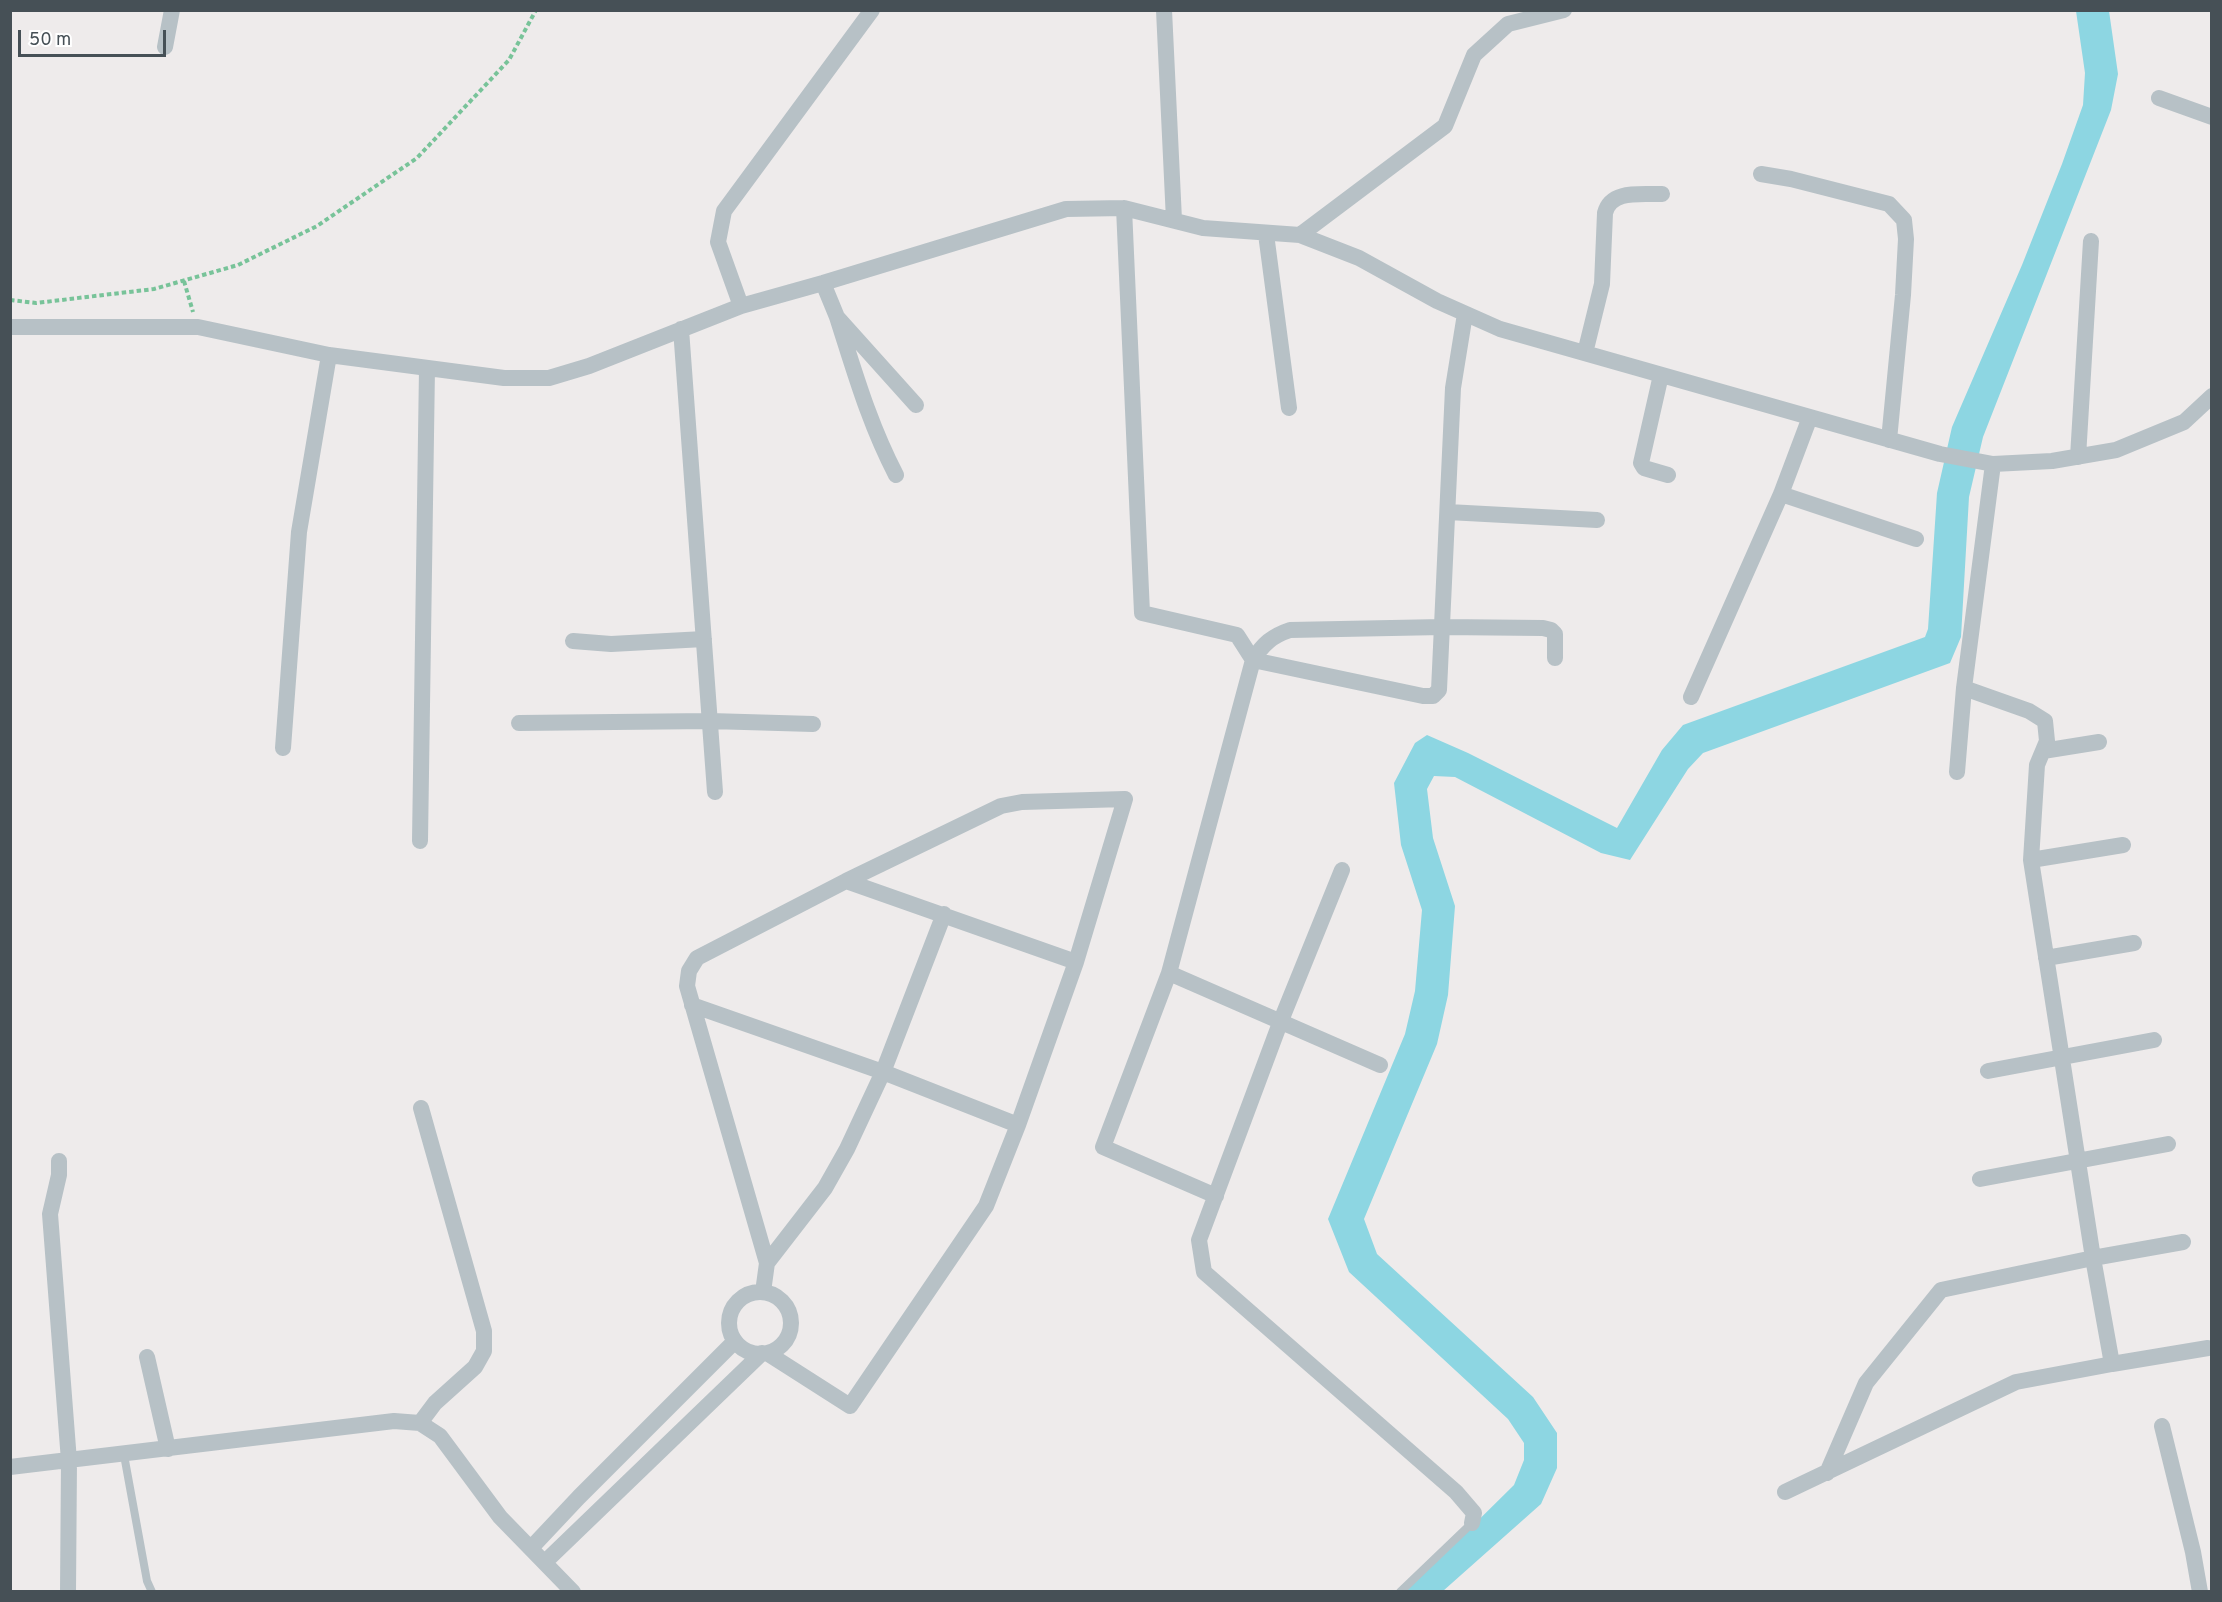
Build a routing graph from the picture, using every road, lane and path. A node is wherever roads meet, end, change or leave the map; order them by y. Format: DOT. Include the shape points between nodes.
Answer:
graph roads {
  1 [pos="172,10"];
  2 [pos="536,10"];
  3 [pos="872,10"];
  4 [pos="1164,10"];
  5 [pos="1564,10"];
  6 [pos="165,47"];
  7 [pos="2159,98"];
  8 [pos="2211,117"];
  9 [pos="1761,174"];
  10 [pos="1662,194"];
  11 [pos="1124,208"];
  12 [pos="1174,220"];
  13 [pos="1266,234"];
  14 [pos="1299,235"];
  15 [pos="2091,241"];
  16 [pos="184,281"];
  17 [pos="823,283"];
  18 [pos="10,300"];
  19 [pos="741,306"];
  20 [pos="1465,314"];
  21 [pos="837,317"];
  22 [pos="10,327"];
  23 [pos="198,327"];
  24 [pos="681,329"];
  25 [pos="1585,353"];
  26 [pos="329,355"];
  27 [pos="427,368"];
  28 [pos="1660,375"];
  29 [pos="2211,396"];
  30 [pos="916,405"];
  31 [pos="1289,408"];
  32 [pos="1810,417"];
  33 [pos="1888,440"];
  34 [pos="2078,457"];
  35 [pos="1987,463"];
  36 [pos="896,475"];
  37 [pos="1668,475"];
  38 [pos="1781,494"];
  39 [pos="1448,512"];
  40 [pos="1597,520"];
  41 [pos="1916,539"];
  42 [pos="1442,627"];
  43 [pos="704,639"];
  44 [pos="573,641"];
  45 [pos="1555,658"];
  46 [pos="1253,660"];
  47 [pos="1964,688"];
  48 [pos="1691,697"];
  49 [pos="710,721"];
  50 [pos="519,723"];
  51 [pos="813,724"];
  52 [pos="2099,742"];
  53 [pos="283,747"];
  54 [pos="2043,751"];
  55 [pos="1957,772"];
  56 [pos="716,792"];
  57 [pos="420,841"];
  58 [pos="2123,845"];
  59 [pos="2031,860"];
  60 [pos="1342,870"];
  61 [pos="846,881"];
  62 [pos="944,914"];
  63 [pos="2134,943"];
  64 [pos="2046,958"];
  65 [pos="1076,962"];
  66 [pos="1169,973"];
  67 [pos="692,1005"];
  68 [pos="1280,1023"];
  69 [pos="2154,1040"];
  70 [pos="2062,1058"];
  71 [pos="1380,1065"];
  72 [pos="1989,1071"];
  73 [pos="883,1072"];
  74 [pos="421,1108"];
  75 [pos="1018,1125"];
  76 [pos="2168,1144"];
  77 [pos="59,1161"];
  78 [pos="2078,1162"];
  79 [pos="1980,1179"];
  80 [pos="1216,1196"];
  81 [pos="2183,1242"];
  82 [pos="2093,1258"];
  83 [pos="767,1263"];
  84 [pos="763,1292"];
  85 [pos="735,1341"];
  86 [pos="2208,1347"];
  87 [pos="765,1353"];
  88 [pos="147,1357"];
  89 [pos="2112,1364"];
  90 [pos="420,1423"];
  91 [pos="2163,1426"];
  92 [pos="168,1449"];
  93 [pos="124,1455"];
  94 [pos="69,1461"];
  95 [pos="10,1467"];
  96 [pos="1827,1473"];
  97 [pos="1785,1492"];
  98 [pos="1472,1523"];
  99 [pos="531,1548"];
  100 [pos="545,1562"];
  101 [pos="68,1592"];
  102 [pos="152,1592"];
  103 [pos="573,1592"];
  104 [pos="1400,1592"];
  105 [pos="2200,1592"];
  1 -- 6 [label="street"];
  2 -- 16 [label="path" via="509,60 417,158 317,226 238,265"];
  3 -- 19 [label="street" via="724,211 718,242"];
  4 -- 12 [label="street"];
  5 -- 14 [label="street" via="1508,24 1474,55 1445,126"];
  7 -- 8 [label="street"];
  9 -- 33 [label="street" via="1889,204 1904,220 1903,295"];
  10 -- 25 [label="street" via="1620,196 1608,205 1602,284"];
  11 -- 12 [label="street"];
  11 -- 17 [label="street" via="1066,209"];
  11 -- 46 [label="street" via="1142,613 1237,635"];
  12 -- 13 [label="street" via="1203,228"];
  13 -- 14 [label="street"];
  13 -- 31 [label="street"];
  14 -- 20 [label="street" via="1359,258"];
  15 -- 34 [label="street"];
  16 -- 18 [label="path" via="154,289 36,303"];
  16 -- 23 [label="path"];
  17 -- 19 [label="street"];
  17 -- 21 [label="street"];
  19 -- 24 [label="street"];
  20 -- 25 [label="street" via="1500,329"];
  20 -- 39 [label="street" via="1453,388"];
  21 -- 30 [label="street"];
  21 -- 36 [label="street" via="865,407"];
  22 -- 23 [label="street"];
  23 -- 26 [label="street"];
  24 -- 27 [label="street" via="549,378 504,378"];
  24 -- 43 [label="street"];
  25 -- 28 [label="street"];
  26 -- 27 [label="street"];
  26 -- 53 [label="street" via="299,532"];
  27 -- 57 [label="street"];
  28 -- 32 [label="street"];
  28 -- 37 [label="street" via="1641,462 1644,468"];
  29 -- 34 [label="street" via="2184,422 2116,450"];
  32 -- 33 [label="street"];
  32 -- 38 [label="street"];
  33 -- 35 [label="street"];
  34 -- 35 [label="street"];
  35 -- 47 [label="street"];
  38 -- 41 [label="street"];
  38 -- 48 [label="street"];
  39 -- 40 [label="street"];
  39 -- 42 [label="street"];
  42 -- 45 [label="street" via="1551,630 1555,634"];
  42 -- 46 [label="street" via="1290,630 1266,641"];
  42 -- 46 [label="street" via="1439,690 1429,696"];
  43 -- 44 [label="street" via="611,644"];
  43 -- 49 [label="street"];
  46 -- 66 [label="street"];
  47 -- 54 [label="street" via="2029,711 2045,721 2047,741"];
  47 -- 55 [label="street"];
  49 -- 50 [label="street"];
  49 -- 51 [label="street"];
  49 -- 56 [label="street"];
  52 -- 54 [label="street"];
  54 -- 59 [label="street" via="2037,765"];
  58 -- 59 [label="street"];
  59 -- 64 [label="street"];
  60 -- 68 [label="street"];
  61 -- 62 [label="street"];
  61 -- 65 [label="street" via="1002,806 1125,799"];
  61 -- 67 [label="street" via="697,958 689,971 687,986"];
  62 -- 65 [label="street"];
  62 -- 73 [label="street"];
  63 -- 64 [label="street"];
  64 -- 70 [label="street"];
  65 -- 75 [label="street"];
  66 -- 68 [label="street"];
  66 -- 80 [label="street" via="1103,1147"];
  67 -- 73 [label="street"];
  67 -- 83 [label="street"];
  68 -- 71 [label="street"];
  68 -- 80 [label="street"];
  69 -- 70 [label="street"];
  70 -- 72 [label="street"];
  70 -- 78 [label="street"];
  73 -- 75 [label="street"];
  73 -- 83 [label="street" via="825,1188"];
  74 -- 90 [label="street" via="484,1330 484,1351 476,1367 435,1403"];
  75 -- 87 [label="street" via="986,1206 850,1406"];
  76 -- 78 [label="street"];
  77 -- 94 [label="street" via="50,1214"];
  78 -- 79 [label="street"];
  78 -- 82 [label="street"];
  80 -- 98 [label="street" via="1199,1240 1203,1272 1456,1492 1472,1510"];
  81 -- 82 [label="street"];
  82 -- 89 [label="street"];
  82 -- 96 [label="street" via="1941,1290 1866,1383"];
  83 -- 84 [label="street"];
  84 -- 85 [label="street" via="751,1293 734,1305 728,1326"];
  84 -- 87 [label="street" via="786,1305 791,1324 784,1342"];
  85 -- 87 [label="street" via="746,1351"];
  85 -- 99 [label="street"];
  86 -- 89 [label="street"];
  87 -- 100 [label="street"];
  88 -- 92 [label="street"];
  89 -- 96 [label="street" via="2016,1382"];
  90 -- 92 [label="street" via="394,1421"];
  90 -- 99 [label="street" via="440,1436 500,1518"];
  91 -- 105 [label="street"];
  92 -- 93 [label="street"];
  93 -- 94 [label="street"];
  93 -- 102 [label="lane"];
  94 -- 95 [label="street"];
  94 -- 101 [label="street"];
  96 -- 97 [label="street"];
  98 -- 104 [label="lane"];
  99 -- 100 [label="street"];
  100 -- 103 [label="street"];
}
